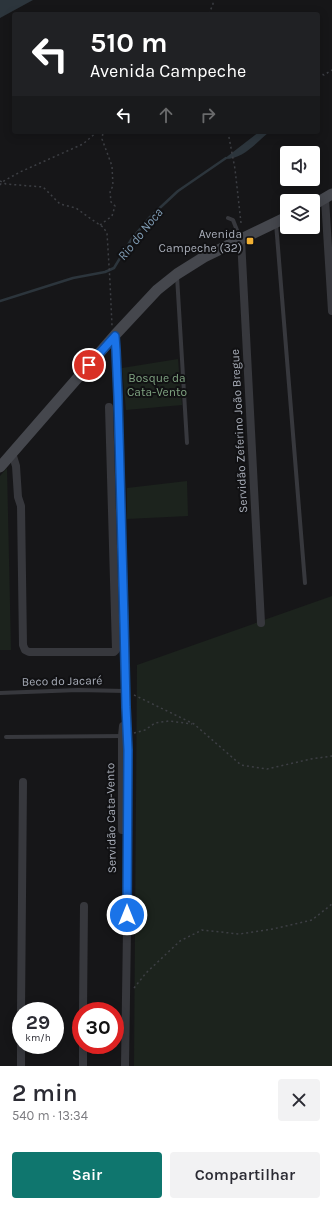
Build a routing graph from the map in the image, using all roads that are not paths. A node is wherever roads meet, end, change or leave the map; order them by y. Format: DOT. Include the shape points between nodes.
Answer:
graph roads {
  1 [pos="328,196"];
  2 [pos="228,218"];
  3 [pos="280,220"];
  4 [pos="276,222"];
  5 [pos="240,239"];
  6 [pos="177,274"];
  7 [pos="332,310"];
  8 [pos="115,336"];
  9 [pos="109,407"];
  10 [pos="186,443"];
  11 [pos="12,453"];
  12 [pos="0,467"];
  13 [pos="114,570"];
  14 [pos="123,570"];
  15 [pos="305,584"];
  16 [pos="261,623"];
  17 [pos="125,691"];
  18 [pos="0,693"];
  19 [pos="125,736"];
  20 [pos="6,737"];
  21 [pos="23,782"];
  22 [pos="84,906"];
  23 [pos="21,1002"];
  24 [pos="83,1002"];
  25 [pos="21,1054"];
  26 [pos="83,1054"];
  27 [pos="21,1066"];
  28 [pos="83,1066"];
  29 [pos="124,1066"];
  1 -- 7 [label="street"];
  2 -- 5 [label="lane" via="234,220"];
  3 -- 4 [label="main road"];
  4 -- 5 [label="main road"];
  4 -- 15 [label="lane"];
  5 -- 6 [label="main road"];
  5 -- 16 [label="street, Servidão Zeferino João Bregue"];
  6 -- 8 [label="main road" via="149,298"];
  6 -- 10 [label="lane"];
  8 -- 11 [label="main road"];
  8 -- 14 [label="street, Servidão Cata-Vento"];
  9 -- 13 [label="street"];
  11 -- 12 [label="main road"];
  11 -- 13 [label="street" via="21,506 25,650 114,652"];
  13 -- 14 [label="street"];
  14 -- 17 [label="street, Servidão Cata-Vento"];
  17 -- 18 [label="lane, Beco do Jacaré"];
  17 -- 19 [label="street, Servidão Cata-Vento"];
  19 -- 20 [label="lane"];
  19 -- 29 [label="street, Servidão Cata-Vento" via="124,900 127,929"];
  21 -- 23 [label="street"];
  22 -- 24 [label="street"];
  25 -- 27 [label="street"];
  26 -- 28 [label="street"];
}
